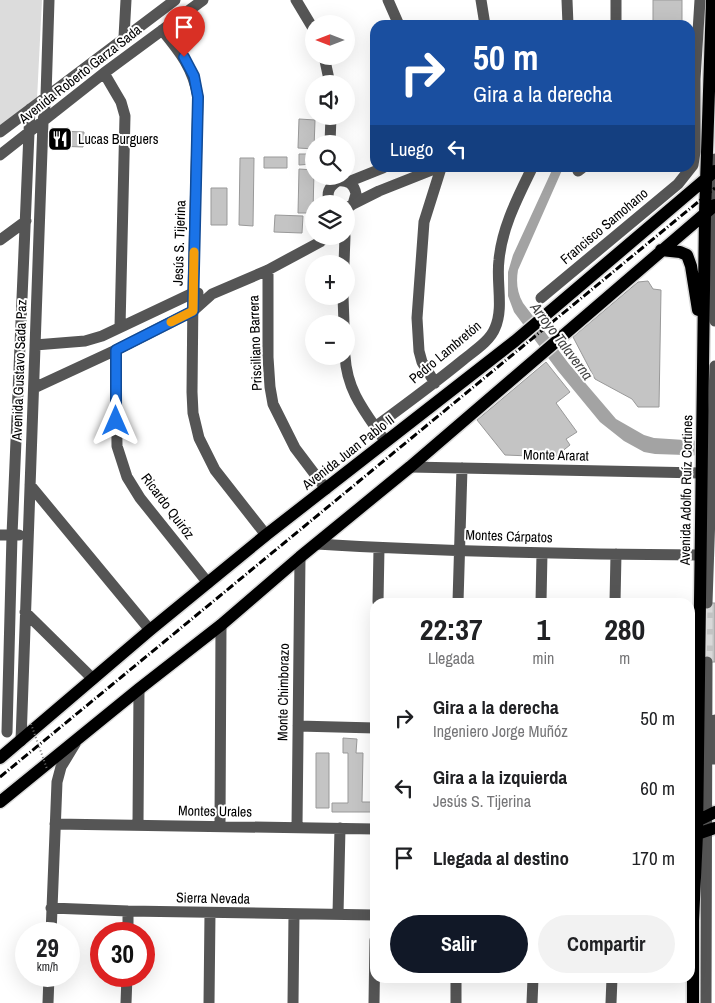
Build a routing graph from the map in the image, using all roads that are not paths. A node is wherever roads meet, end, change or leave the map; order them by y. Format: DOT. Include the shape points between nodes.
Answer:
graph roads {
  1 [pos="49,0"];
  2 [pos="126,0"];
  3 [pos="175,0"];
  4 [pos="203,0"];
  5 [pos="296,0"];
  6 [pos="388,0"];
  7 [pos="481,0"];
  8 [pos="567,0"];
  9 [pos="616,0"];
  10 [pos="700,0"];
  11 [pos="712,0"];
  12 [pos="305,15"];
  13 [pos="397,20"];
  14 [pos="484,20"];
  15 [pos="568,20"];
  16 [pos="616,20"];
  17 [pos="162,30"];
  18 [pos="124,37"];
  19 [pos="695,58"];
  20 [pos="104,73"];
  21 [pos="46,96"];
  22 [pos="30,109"];
  23 [pos="42,122"];
  24 [pos="0,132"];
  25 [pos="30,133"];
  26 [pos="0,155"];
  27 [pos="715,159"];
  28 [pos="373,172"];
  29 [pos="378,172"];
  30 [pos="427,172"];
  31 [pos="440,172"];
  32 [pos="530,172"];
  33 [pos="688,172"];
  34 [pos="712,174"];
  35 [pos="355,179"];
  36 [pos="379,191"];
  37 [pos="355,204"];
  38 [pos="711,208"];
  39 [pos="26,221"];
  40 [pos="0,240"];
  41 [pos="314,245"];
  42 [pos="661,250"];
  43 [pos="268,270"];
  44 [pos="193,292"];
  45 [pos="212,294"];
  46 [pos="541,298"];
  47 [pos="193,311"];
  48 [pos="715,321"];
  49 [pos="120,327"];
  50 [pos="35,345"];
  51 [pos="116,350"];
  52 [pos="704,357"];
  53 [pos="346,365"];
  54 [pos="715,366"];
  55 [pos="435,383"];
  56 [pos="34,388"];
  57 [pos="376,427"];
  58 [pos="385,441"];
  59 [pos="410,467"];
  60 [pos="462,468"];
  61 [pos="700,473"];
  62 [pos="30,485"];
  63 [pos="326,489"];
  64 [pos="0,535"];
  65 [pos="12,535"];
  66 [pos="28,535"];
  67 [pos="266,535"];
  68 [pos="317,544"];
  69 [pos="379,548"];
  70 [pos="460,550"];
  71 [pos="542,553"];
  72 [pos="616,554"];
  73 [pos="700,555"];
  74 [pos="300,557"];
  75 [pos="208,583"];
  76 [pos="378,598"];
  77 [pos="458,598"];
  78 [pos="541,598"];
  79 [pos="616,598"];
  80 [pos="707,603"];
  81 [pos="26,612"];
  82 [pos="221,625"];
  83 [pos="150,630"];
  84 [pos="707,662"];
  85 [pos="93,678"];
  86 [pos="139,689"];
  87 [pos="695,717"];
  88 [pos="715,720"];
  89 [pos="298,726"];
  90 [pos="370,728"];
  91 [pos="7,732"];
  92 [pos="80,736"];
  93 [pos="21,741"];
  94 [pos="695,756"];
  95 [pos="0,758"];
  96 [pos="0,802"];
  97 [pos="55,824"];
  98 [pos="138,824"];
  99 [pos="705,824"];
  100 [pos="220,826"];
  101 [pos="297,827"];
  102 [pos="340,828"];
  103 [pos="370,829"];
  104 [pos="695,899"];
  105 [pos="51,908"];
  106 [pos="128,912"];
  107 [pos="210,913"];
  108 [pos="294,914"];
  109 [pos="338,914"];
  110 [pos="370,915"];
  111 [pos="50,922"];
  112 [pos="128,922"];
  113 [pos="374,983"];
  114 [pos="456,983"];
  115 [pos="533,983"];
  116 [pos="612,983"];
  117 [pos="693,983"];
  118 [pos="49,987"];
  119 [pos="127,987"];
  120 [pos="48,1003"];
  121 [pos="126,1003"];
  122 [pos="208,1003"];
  123 [pos="293,1003"];
  124 [pos="374,1003"];
  125 [pos="456,1003"];
  126 [pos="532,1003"];
  127 [pos="611,1003"];
  128 [pos="693,1003"];
  129 [pos="706,1003"];
  130 [pos="711,1003"];
  1 -- 21 [label="street, Avenida Gustavo Sada Paz"];
  2 -- 18 [label="street"];
  3 -- 18 [label="street, Avenida Roberto Garza Sada"];
  4 -- 17 [label="street, Avenida Roberto Garza Sada"];
  5 -- 12 [label="street"];
  6 -- 13 [label="street"];
  7 -- 14 [label="street"];
  8 -- 15 [label="street"];
  9 -- 16 [label="street"];
  10 -- 19 [label="street, Francisco Samohano"];
  11 -- 34 [label="main road, Avenida Adolfo Ruíz Cortines"];
  17 -- 20 [label="street, Avenida Roberto Garza Sada"];
  17 -- 44 [label="street, Jesús S. Tijerina" via="184,57 194,76 198,97"];
  18 -- 21 [label="street, Avenida Roberto Garza Sada"];
  20 -- 23 [label="street, Avenida Roberto Garza Sada"];
  20 -- 49 [label="street" via="121,102 125,116"];
  21 -- 22 [label="street, Avenida Roberto Garza Sada"];
  21 -- 23 [label="street, Avenida Gustavo Sada Paz"];
  22 -- 24 [label="street, Avenida Roberto Garza Sada"];
  22 -- 25 [label="street, Avenida Gustavo Sada Paz"];
  23 -- 25 [label="street, Avenida Roberto Garza Sada"];
  23 -- 50 [label="street, Avenida Gustavo Sada Paz"];
  25 -- 26 [label="street, Avenida Roberto Garza Sada"];
  25 -- 39 [label="street, Avenida Gustavo Sada Paz"];
  27 -- 34 [label="street"];
  28 -- 35 [label="street"];
  29 -- 36 [label="street"];
  30 -- 36 [label="street"];
  31 -- 55 [label="street" via="424,222 417,318 422,362"];
  32 -- 55 [label="street, Pedro Lambretón" via="501,245 496,327 479,348"];
  33 -- 46 [label="street, Francisco Samohano"];
  34 -- 38 [label="main road, Avenida Adolfo Ruíz Cortines"];
  34 -- 58 [label="main road, Avenida Juan Pablo II" via="515,341"];
  36 -- 37 [label="street"];
  38 -- 42 [label="main road"];
  38 -- 48 [label="street"];
  38 -- 52 [label="main road, Avenida Adolfo Ruíz Cortines"];
  39 -- 40 [label="street"];
  39 -- 65 [label="street, Avenida Gustavo Sada Paz"];
  41 -- 43 [label="street"];
  42 -- 52 [label="main road" via="687,256"];
  42 -- 59 [label="main road"];
  43 -- 45 [label="street"];
  43 -- 63 [label="street, Prisciliano Barrera" via="268,357 273,404 295,448"];
  44 -- 45 [label="street"];
  44 -- 47 [label="street, Jesús S. Tijerina"];
  44 -- 49 [label="street"];
  45 -- 47 [label="street"];
  47 -- 51 [label="street"];
  47 -- 67 [label="street, Jesús S. Tijerina" via="192,392 199,438 215,470"];
  49 -- 50 [label="street" via="85,341"];
  50 -- 56 [label="street, Avenida Gustavo Sada Paz"];
  51 -- 56 [label="street"];
  51 -- 75 [label="street, Ricardo Quiróz" via="117,446 128,477 140,498"];
  52 -- 61 [label="main road, Avenida Adolfo Ruíz Cortines"];
  53 -- 57 [label="street" via="351,390"];
  54 -- 80 [label="street"];
  55 -- 57 [label="street, Pedro Lambretón"];
  56 -- 62 [label="street, Avenida Gustavo Sada Paz"];
  57 -- 58 [label="street"];
  58 -- 63 [label="main road, Avenida Juan Pablo II"];
  59 -- 60 [label="street, Monte Ararat"];
  59 -- 68 [label="main road"];
  60 -- 61 [label="street, Monte Ararat"];
  60 -- 70 [label="street"];
  61 -- 73 [label="main road, Avenida Adolfo Ruíz Cortines"];
  62 -- 66 [label="street, Avenida Gustavo Sada Paz"];
  62 -- 83 [label="street"];
  63 -- 67 [label="main road, Avenida Juan Pablo II"];
  64 -- 65 [label="street"];
  65 -- 66 [label="street"];
  65 -- 91 [label="street, Avenida Gustavo Sada Paz"];
  66 -- 81 [label="street, Avenida Gustavo Sada Paz"];
  67 -- 75 [label="main road, Avenida Juan Pablo II"];
  68 -- 69 [label="street, Montes Cárpatos"];
  68 -- 74 [label="main road"];
  69 -- 70 [label="street, Montes Cárpatos"];
  69 -- 76 [label="street"];
  70 -- 71 [label="street, Montes Cárpatos"];
  70 -- 77 [label="street"];
  71 -- 72 [label="street, Montes Cárpatos"];
  71 -- 78 [label="street"];
  72 -- 73 [label="street, Montes Cárpatos"];
  72 -- 79 [label="street"];
  73 -- 87 [label="main road, Avenida Adolfo Ruíz Cortines"];
  74 -- 82 [label="main road"];
  74 -- 89 [label="street, Monte Chimborazo"];
  75 -- 83 [label="main road, Avenida Juan Pablo II"];
  81 -- 85 [label="street"];
  81 -- 93 [label="street, Avenida Gustavo Sada Paz"];
  82 -- 86 [label="main road"];
  82 -- 100 [label="street"];
  83 -- 85 [label="main road, Avenida Juan Pablo II"];
  84 -- 99 [label="street"];
  85 -- 93 [label="main road, Avenida Juan Pablo II"];
  86 -- 92 [label="main road"];
  86 -- 98 [label="street"];
  88 -- 99 [label="street"];
  89 -- 90 [label="street"];
  89 -- 101 [label="street, Monte Chimborazo"];
  92 -- 96 [label="main road"];
  92 -- 97 [label="street" via="59,774"];
  93 -- 95 [label="main road, Avenida Juan Pablo II"];
  94 -- 99 [label="main road, Avenida Adolfo Ruíz Cortines"];
  97 -- 98 [label="street, Montes Urales"];
  97 -- 105 [label="street"];
  98 -- 100 [label="street, Montes Urales"];
  99 -- 104 [label="main road, Avenida Adolfo Ruíz Cortines"];
  99 -- 129 [label="street"];
  99 -- 130 [label="street"];
  100 -- 101 [label="street, Montes Urales"];
  101 -- 102 [label="street, Montes Urales"];
  102 -- 103 [label="street, Montes Urales"];
  102 -- 109 [label="street"];
  105 -- 106 [label="street, Sierra Nevada"];
  105 -- 111 [label="street"];
  106 -- 107 [label="street, Sierra Nevada"];
  106 -- 112 [label="street"];
  107 -- 108 [label="street, Sierra Nevada"];
  107 -- 122 [label="street"];
  108 -- 109 [label="street, Sierra Nevada"];
  108 -- 123 [label="street"];
  109 -- 110 [label="street, Sierra Nevada"];
  113 -- 124 [label="street"];
  114 -- 125 [label="street"];
  115 -- 126 [label="street"];
  116 -- 127 [label="street"];
  117 -- 128 [label="main road, Avenida Adolfo Ruíz Cortines"];
  118 -- 120 [label="street"];
  119 -- 121 [label="street"];
}
